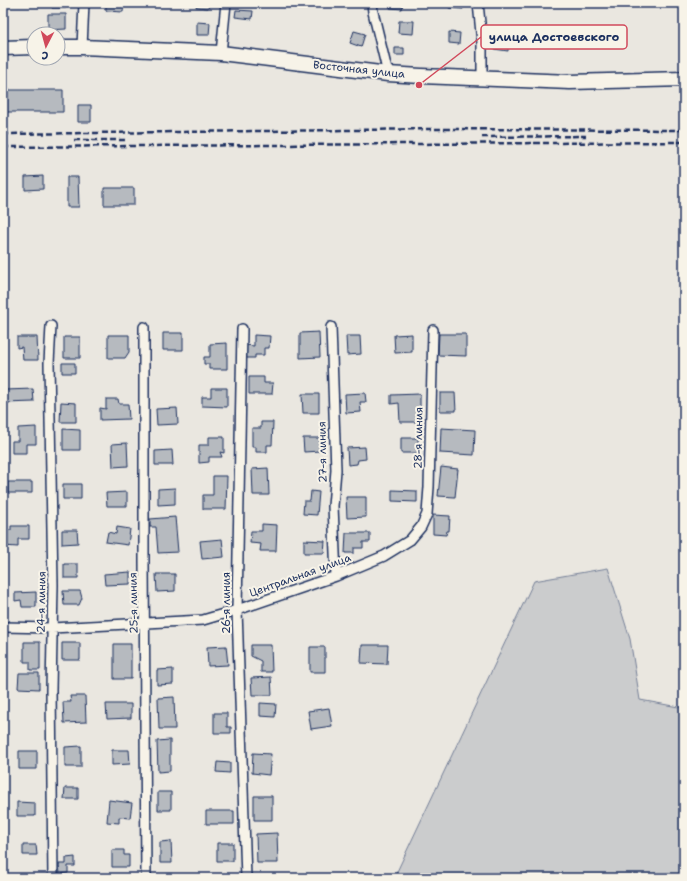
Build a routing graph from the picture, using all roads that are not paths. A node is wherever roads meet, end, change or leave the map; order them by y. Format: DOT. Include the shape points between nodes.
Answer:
graph roads {
  1 [pos="84,3"];
  2 [pos="226,3"];
  3 [pos="372,3"];
  4 [pos="478,3"];
  5 [pos="26,47"];
  6 [pos="66,47"];
  7 [pos="82,47"];
  8 [pos="3,48"];
  9 [pos="221,53"];
  10 [pos="388,74"];
  11 [pos="482,79"];
  12 [pos="684,79"];
  13 [pos="51,326"];
  14 [pos="144,327"];
  15 [pos="331,327"];
  16 [pos="242,328"];
  17 [pos="433,330"];
  18 [pos="410,540"];
  19 [pos="336,576"];
  20 [pos="237,610"];
  21 [pos="145,622"];
  22 [pos="3,627"];
  23 [pos="52,628"];
  24 [pos="53,878"];
  25 [pos="146,878"];
  26 [pos="246,878"];
  1 -- 7 [label="street"];
  2 -- 9 [label="street"];
  3 -- 10 [label="street"];
  4 -- 11 [label="street"];
  5 -- 8 [label="main road"];
  6 -- 7 [label="main road, Восточная улица"];
  7 -- 9 [label="main road, Восточная улица"];
  9 -- 10 [label="main road, Восточная улица"];
  10 -- 11 [label="main road, Восточная улица"];
  11 -- 12 [label="main road, Восточная улица" via="570,82"];
  13 -- 23 [label="street, 24-я линия" via="49,363 54,585"];
  14 -- 21 [label="street, 25-я линия"];
  15 -- 19 [label="street, 27-я линия" via="336,470 333,506"];
  16 -- 20 [label="street, 26-я линия"];
  17 -- 18 [label="street, 28-я линия" via="427,514 421,527"];
  18 -- 19 [label="street, Центральная улица" via="384,556"];
  19 -- 20 [label="street, Центральная улица"];
  20 -- 21 [label="street, Центральная улица" via="202,620"];
  20 -- 26 [label="street, 26-я линия"];
  21 -- 23 [label="street, Центральная улица"];
  21 -- 25 [label="street, 25-я линия"];
  22 -- 23 [label="street, Центральная улица"];
  23 -- 24 [label="street, 24-я линия"];
}
